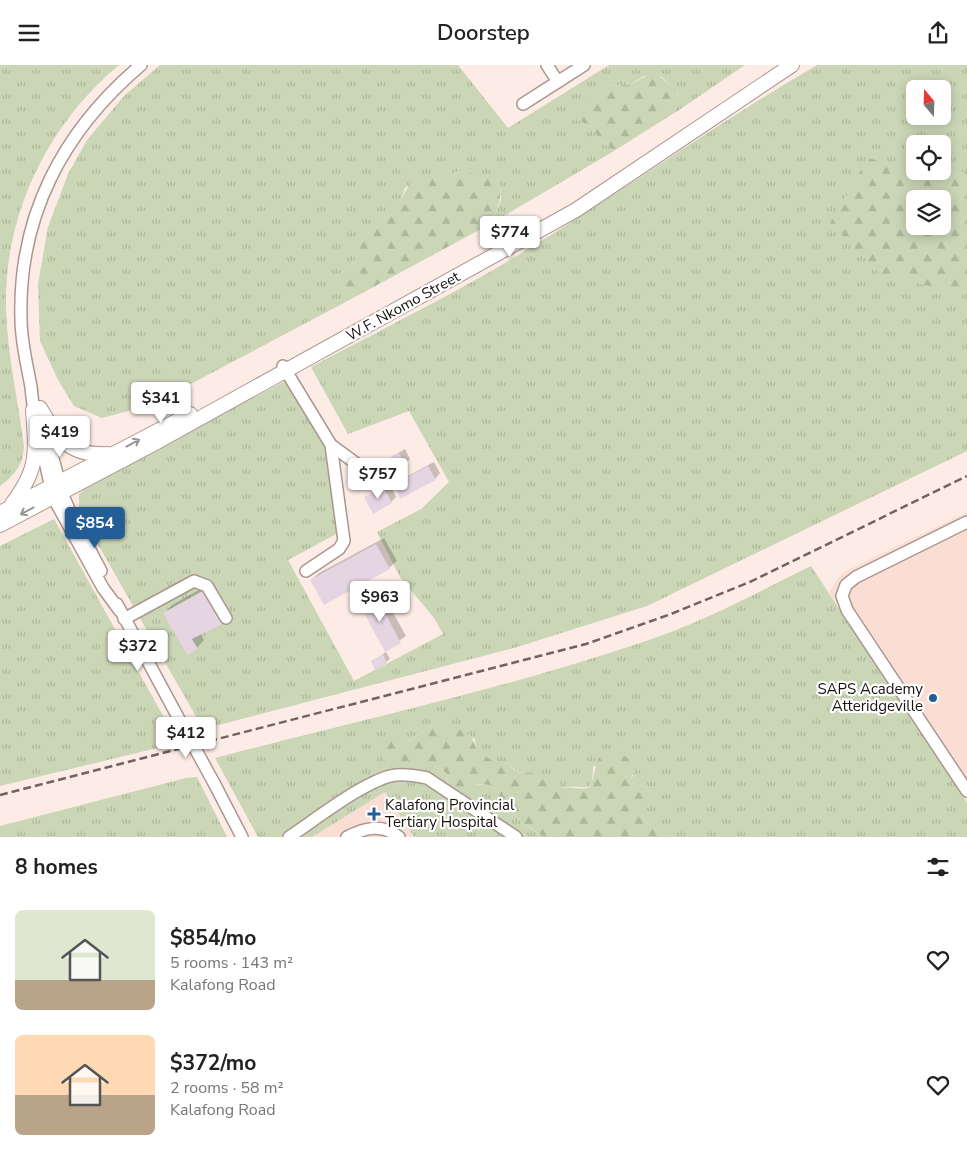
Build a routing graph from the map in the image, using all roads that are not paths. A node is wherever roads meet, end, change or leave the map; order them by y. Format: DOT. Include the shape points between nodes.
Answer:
graph roads {
  1 [pos="141,65"];
  2 [pos="547,65"];
  3 [pos="584,65"];
  4 [pos="777,65"];
  5 [pos="792,65"];
  6 [pos="558,82"];
  7 [pos="523,104"];
  8 [pos="285,368"];
  9 [pos="37,409"];
  10 [pos="331,445"];
  11 [pos="112,453"];
  12 [pos="365,470"];
  13 [pos="56,489"];
  14 [pos="4,511"];
  15 [pos="967,522"];
  16 [pos="0,525"];
  17 [pos="306,571"];
  18 [pos="122,615"];
  19 [pos="226,618"];
  20 [pos="967,791"];
  21 [pos="242,837"];
  22 [pos="289,837"];
  23 [pos="347,837"];
  24 [pos="398,837"];
  25 [pos="516,837"];
  1 -- 9 [label="street" via="92,111 65,149 47,182 35,215 25,257 21,318"];
  2 -- 6 [label="street"];
  3 -- 6 [label="street"];
  4 -- 8 [label="main road, W.F. Nkomo Street" via="568,208"];
  5 -- 8 [label="main road, W.F. Nkomo Street" via="576,210"];
  6 -- 7 [label="street"];
  8 -- 10 [label="street"];
  11 -- 8 [label="main road, W.F. Nkomo Street, one-way"];
  8 -- 13 [label="main road, W.F. Nkomo Street"];
  9 -- 11 [label="main road" via="66,444 90,454"];
  9 -- 13 [label="street"];
  9 -- 14 [label="main road" via="35,463 24,487"];
  10 -- 12 [label="street"];
  10 -- 17 [label="street" via="344,541 339,549"];
  11 -- 13 [label="main road, W.F. Nkomo Street"];
  13 -- 14 [label="main road, W.F. Nkomo Street"];
  13 -- 16 [label="main road, W.F. Nkomo Street, one-way"];
  13 -- 18 [label="street"];
  15 -- 20 [label="street" via="856,577 846,585 842,596 847,610"];
  18 -- 19 [label="street" via="194,581 207,586"];
  18 -- 21 [label="street, bridge"];
  22 -- 25 [label="street" via="371,784 404,775 427,778"];
  23 -- 24 [label="street" via="372,827 386,829"];
}
